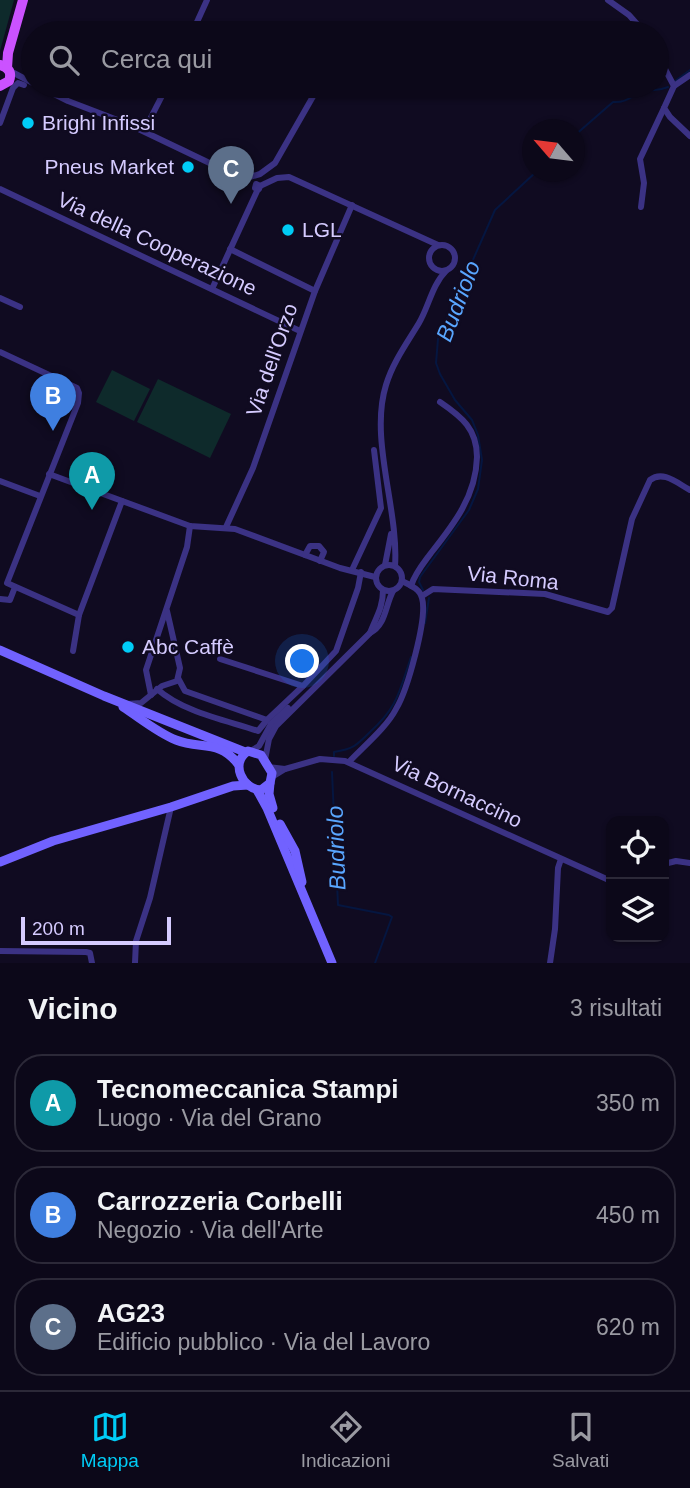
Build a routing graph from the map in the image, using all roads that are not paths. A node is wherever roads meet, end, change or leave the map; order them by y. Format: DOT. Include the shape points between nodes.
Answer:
graph roads {
  1 [pos="23,0"];
  2 [pos="207,0"];
  3 [pos="608,0"];
  4 [pos="197,21"];
  5 [pos="634,21"];
  6 [pos="5,64"];
  7 [pos="690,75"];
  8 [pos="20,77"];
  9 [pos="669,77"];
  10 [pos="21,83"];
  11 [pos="2,86"];
  12 [pos="674,86"];
  13 [pos="669,97"];
  14 [pos="60,98"];
  15 [pos="161,98"];
  16 [pos="312,98"];
  17 [pos="669,98"];
  18 [pos="664,108"];
  19 [pos="0,122"];
  20 [pos="144,131"];
  21 [pos="690,136"];
  22 [pos="243,179"];
  23 [pos="258,187"];
  24 [pos="0,189"];
  25 [pos="352,205"];
  26 [pos="641,207"];
  27 [pos="424,238"];
  28 [pos="438,246"];
  29 [pos="230,249"];
  30 [pos="430,252"];
  31 [pos="436,271"];
  32 [pos="446,271"];
  33 [pos="435,284"];
  34 [pos="212,289"];
  35 [pos="315,291"];
  36 [pos="0,298"];
  37 [pos="20,307"];
  38 [pos="300,331"];
  39 [pos="0,352"];
  40 [pos="440,402"];
  41 [pos="374,450"];
  42 [pos="49,474"];
  43 [pos="0,481"];
  44 [pos="690,489"];
  45 [pos="40,496"];
  46 [pos="122,501"];
  47 [pos="190,526"];
  48 [pos="226,527"];
  49 [pos="392,529"];
  50 [pos="305,555"];
  51 [pos="320,561"];
  52 [pos="385,565"];
  53 [pos="395,566"];
  54 [pos="352,570"];
  55 [pos="362,573"];
  56 [pos="376,574"];
  57 [pos="402,580"];
  58 [pos="411,586"];
  59 [pos="15,587"];
  60 [pos="383,590"];
  61 [pos="393,591"];
  62 [pos="422,596"];
  63 [pos="0,599"];
  64 [pos="167,609"];
  65 [pos="79,615"];
  66 [pos="370,633"];
  67 [pos="0,650"];
  68 [pos="73,650"];
  69 [pos="220,659"];
  70 [pos="147,678"];
  71 [pos="178,678"];
  72 [pos="316,684"];
  73 [pos="303,686"];
  74 [pos="160,687"];
  75 [pos="104,696"];
  76 [pos="150,696"];
  77 [pos="127,704"];
  78 [pos="220,704"];
  79 [pos="158,717"];
  80 [pos="215,717"];
  81 [pos="267,720"];
  82 [pos="248,751"];
  83 [pos="349,762"];
  84 [pos="267,763"];
  85 [pos="238,764"];
  86 [pos="285,769"];
  87 [pos="241,774"];
  88 [pos="271,780"];
  89 [pos="233,786"];
  90 [pos="252,788"];
  91 [pos="171,807"];
  92 [pos="561,859"];
  93 [pos="0,862"];
  94 [pos="669,863"];
  95 [pos="690,863"];
  96 [pos="606,879"];
  97 [pos="305,898"];
  98 [pos="0,951"];
  99 [pos="92,963"];
  100 [pos="135,963"];
  101 [pos="332,963"];
  102 [pos="550,963"];
  1 -- 6 [label="main road"];
  2 -- 4 [label="street"];
  3 -- 5 [label="street"];
  6 -- 8 [label="street"];
  6 -- 11 [label="main road" via="10,78"];
  7 -- 12 [label="street"];
  8 -- 11 [label="street"];
  9 -- 12 [label="street"];
  10 -- 19 [label="street" via="15,85"];
  12 -- 13 [label="street"];
  14 -- 20 [label="street"];
  15 -- 20 [label="street"];
  16 -- 22 [label="street" via="275,163"];
  17 -- 18 [label="street"];
  18 -- 21 [label="street"];
  18 -- 26 [label="street" via="640,159"];
  20 -- 22 [label="street"];
  22 -- 23 [label="street"];
  23 -- 25 [label="street" via="289,177"];
  23 -- 29 [label="street"];
  24 -- 34 [label="street, Via della Cooperazione"];
  25 -- 27 [label="street"];
  25 -- 35 [label="street, Via dell'Orzo"];
  27 -- 28 [label="street"];
  27 -- 30 [label="street"];
  28 -- 30 [label="street"];
  28 -- 32 [label="street" via="448,246 454,253 455,262"];
  29 -- 34 [label="street"];
  29 -- 35 [label="street"];
  30 -- 31 [label="street" via="430,265"];
  31 -- 32 [label="street"];
  31 -- 33 [label="street"];
  32 -- 33 [label="street"];
  33 -- 49 [label="street" via="421,320 390,372 382,400"];
  34 -- 38 [label="street, Via della Cooperazione"];
  35 -- 38 [label="street, Via dell'Orzo"];
  36 -- 37 [label="street"];
  38 -- 48 [label="street, Via dell'Orzo" via="253,468"];
  39 -- 42 [label="street" via="77,388 78,402"];
  40 -- 58 [label="street" via="473,432 477,469 468,500"];
  41 -- 54 [label="street" via="381,508"];
  42 -- 45 [label="street"];
  42 -- 46 [label="street"];
  43 -- 45 [label="street"];
  44 -- 62 [label="street, Via Roma" via="668,477 656,475 650,480 632,519 608,612 545,594 433,589"];
  45 -- 59 [label="street" via="8,583"];
  46 -- 47 [label="street"];
  46 -- 65 [label="street"];
  47 -- 48 [label="street"];
  47 -- 64 [label="street"];
  48 -- 50 [label="street"];
  49 -- 52 [label="street"];
  49 -- 53 [label="street"];
  50 -- 51 [label="street"];
  50 -- 51 [label="street" via="310,547 319,546 324,552"];
  51 -- 54 [label="street"];
  52 -- 53 [label="street"];
  52 -- 56 [label="street"];
  53 -- 57 [label="street"];
  54 -- 55 [label="street"];
  55 -- 56 [label="street"];
  55 -- 73 [label="street" via="336,651"];
  56 -- 60 [label="street"];
  57 -- 58 [label="street"];
  57 -- 61 [label="street"];
  58 -- 62 [label="street"];
  59 -- 63 [label="street" via="10,600"];
  59 -- 65 [label="street"];
  60 -- 61 [label="street"];
  60 -- 66 [label="street" via="380,614"];
  61 -- 66 [label="street" via="378,629"];
  62 -- 83 [label="street" via="422,621 412,665 396,710"];
  64 -- 70 [label="street" via="147,664"];
  64 -- 71 [label="street" via="180,668"];
  65 -- 68 [label="street"];
  66 -- 72 [label="street"];
  67 -- 75 [label="main road"];
  69 -- 73 [label="street"];
  70 -- 74 [label="street"];
  70 -- 76 [label="street"];
  71 -- 74 [label="street"];
  71 -- 78 [label="street" via="185,691"];
  72 -- 82 [label="street" via="276,718 263,741"];
  72 -- 84 [label="street" via="273,730"];
  73 -- 81 [label="street"];
  74 -- 76 [label="street"];
  74 -- 80 [label="street" via="168,698"];
  75 -- 77 [label="main road"];
  75 -- 85 [label="main road" via="173,739 216,747"];
  76 -- 77 [label="street"];
  76 -- 79 [label="street"];
  77 -- 79 [label="main road"];
  78 -- 80 [label="street"];
  78 -- 81 [label="street"];
  79 -- 82 [label="main road"];
  80 -- 81 [label="street" via="258,731"];
  82 -- 84 [label="main road" via="261,755"];
  82 -- 85 [label="main road"];
  83 -- 86 [label="street, Via Bornaccino" via="320,759"];
  83 -- 92 [label="street, Via Bornaccino"];
  84 -- 86 [label="street, Via Bornaccino"];
  84 -- 88 [label="main road"];
  85 -- 87 [label="main road"];
  86 -- 88 [label="street, Via Bornaccino"];
  87 -- 89 [label="main road"];
  87 -- 90 [label="main road"];
  88 -- 90 [label="main road" via="264,789"];
  88 -- 97 [label="main road" via="269,798 295,851"];
  89 -- 90 [label="main road"];
  89 -- 91 [label="main road"];
  90 -- 97 [label="main road" via="267,807"];
  91 -- 93 [label="main road" via="53,841"];
  91 -- 100 [label="street" via="136,941"];
  92 -- 96 [label="street, Via Bornaccino"];
  92 -- 102 [label="street"];
  94 -- 95 [label="street"];
  97 -- 101 [label="main road"];
  98 -- 99 [label="street" via="86,952"];
}
